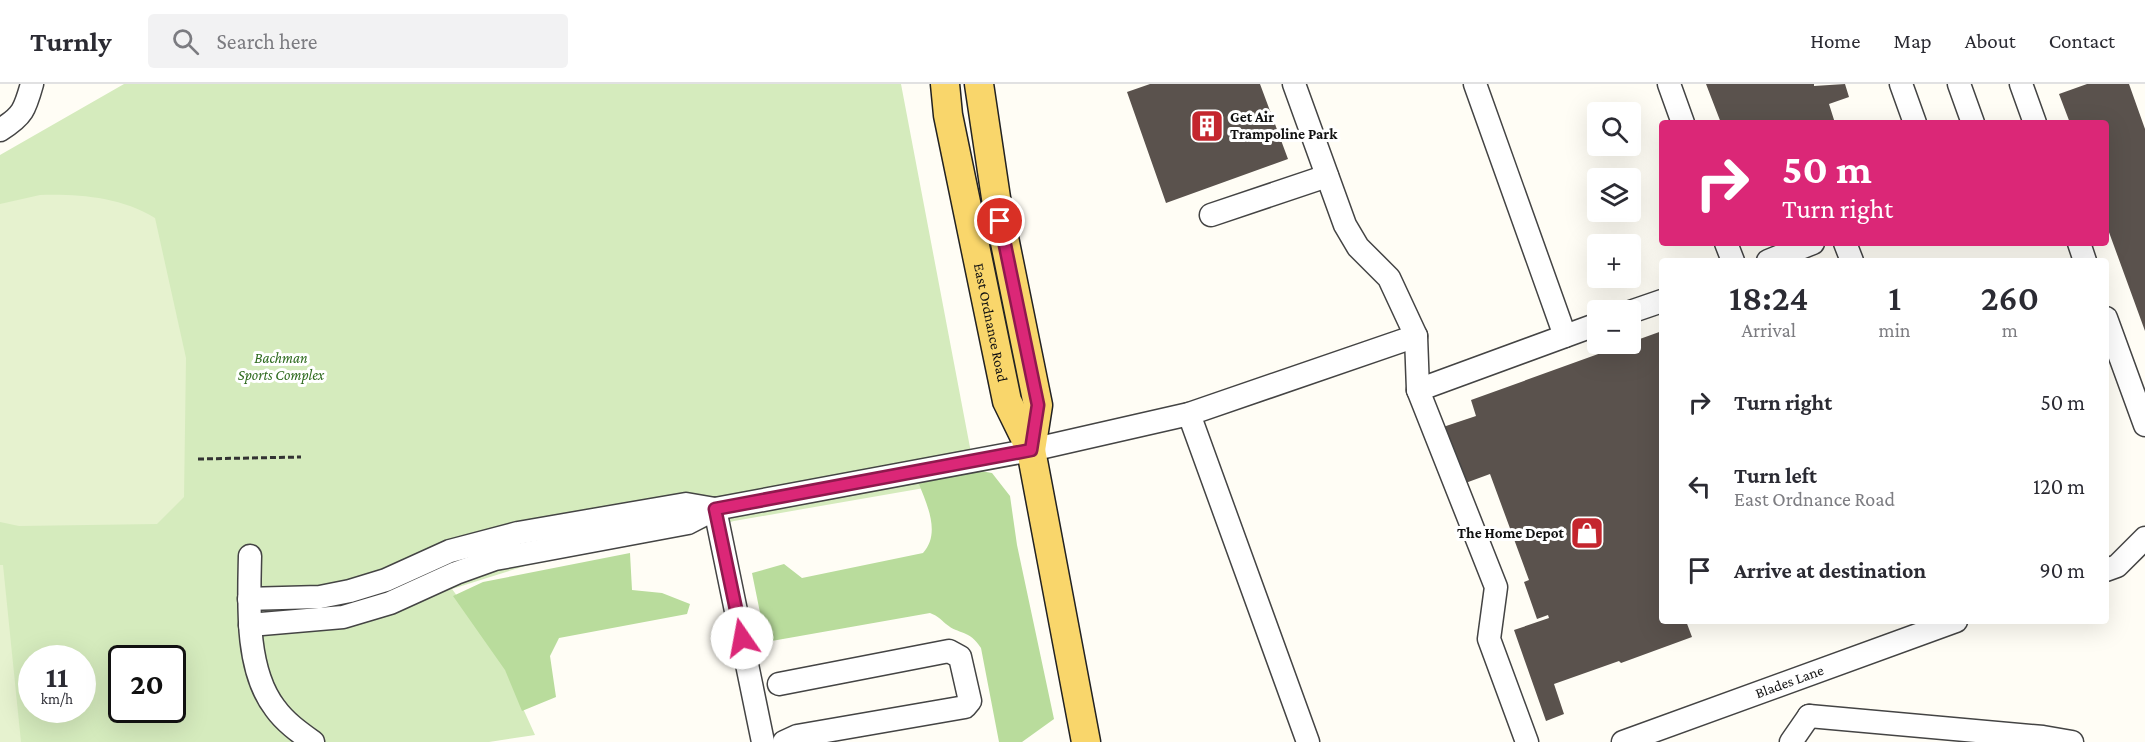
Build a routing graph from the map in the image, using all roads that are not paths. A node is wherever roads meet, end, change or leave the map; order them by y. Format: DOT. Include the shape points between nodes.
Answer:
graph roads {
  1 [pos="32,84"];
  2 [pos="945,84"];
  3 [pos="979,84"];
  4 [pos="1294,84"];
  5 [pos="1475,84"];
  6 [pos="1669,84"];
  7 [pos="1901,84"];
  8 [pos="1959,84"];
  9 [pos="2022,84"];
  10 [pos="1682,120"];
  11 [pos="1914,120"];
  12 [pos="1972,120"];
  13 [pos="2034,120"];
  14 [pos="0,130"];
  15 [pos="1327,176"];
  16 [pos="1211,215"];
  17 [pos="1805,246"];
  18 [pos="1775,258"];
  19 [pos="1659,302"];
  20 [pos="1641,308"];
  21 [pos="2109,326"];
  22 [pos="1587,328"];
  23 [pos="1416,336"];
  24 [pos="1565,336"];
  25 [pos="1418,390"];
  26 [pos="1189,414"];
  27 [pos="2145,425"];
  28 [pos="1031,450"];
  29 [pos="715,509"];
  30 [pos="2145,538"];
  31 [pos="250,556"];
  32 [pos="2111,568"];
  33 [pos="249,599"];
  34 [pos="1948,624"];
  35 [pos="250,626"];
  36 [pos="1792,681"];
  37 [pos="752,687"];
  38 [pos="1809,716"];
  39 [pos="1666,735"];
  40 [pos="763,739"];
  41 [pos="791,739"];
  42 [pos="313,742"];
  43 [pos="1086,742"];
  44 [pos="1308,742"];
  45 [pos="1527,742"];
  46 [pos="1623,742"];
  47 [pos="1791,742"];
  48 [pos="2072,742"];
  1 -- 14 [label="street" via="19,118"];
  2 -- 28 [label="main road, East Ordnance Road" via="948,115 1007,401"];
  3 -- 28 [label="main road, East Ordnance Road" via="996,198 1038,405"];
  4 -- 15 [label="street"];
  5 -- 24 [label="street"];
  6 -- 10 [label="street"];
  7 -- 11 [label="street"];
  8 -- 12 [label="street"];
  9 -- 13 [label="street"];
  15 -- 16 [label="street"];
  15 -- 23 [label="street" via="1345,225 1358,247 1389,278"];
  17 -- 18 [label="street"];
  19 -- 20 [label="street"];
  21 -- 27 [label="street"];
  22 -- 24 [label="street"];
  23 -- 25 [label="street"];
  23 -- 26 [label="street"];
  24 -- 25 [label="street"];
  25 -- 45 [label="street" via="1496,587 1488,639"];
  26 -- 28 [label="street"];
  26 -- 44 [label="street"];
  28 -- 29 [label="street"];
  28 -- 43 [label="main road, East Ordnance Road"];
  29 -- 33 [label="street" via="686,504 518,533 450,551 386,580 350,591 320,597"];
  29 -- 35 [label="street" via="688,523 495,559 390,603 343,618"];
  29 -- 37 [label="street"];
  30 -- 32 [label="street"];
  31 -- 33 [label="street"];
  33 -- 35 [label="street"];
  34 -- 36 [label="street, Blades Lane"];
  35 -- 42 [label="street" via="257,669 268,698 285,720"];
  36 -- 38 [label="street"];
  36 -- 39 [label="street, Blades Lane"];
  37 -- 40 [label="street"];
  37 -- 41 [label="street" via="775,678 779,684 949,651 960,657 970,701 965,707"];
  38 -- 47 [label="street"];
  38 -- 48 [label="street"];
  39 -- 46 [label="street, Blades Lane"];
  40 -- 41 [label="street" via="787,732"];
}
